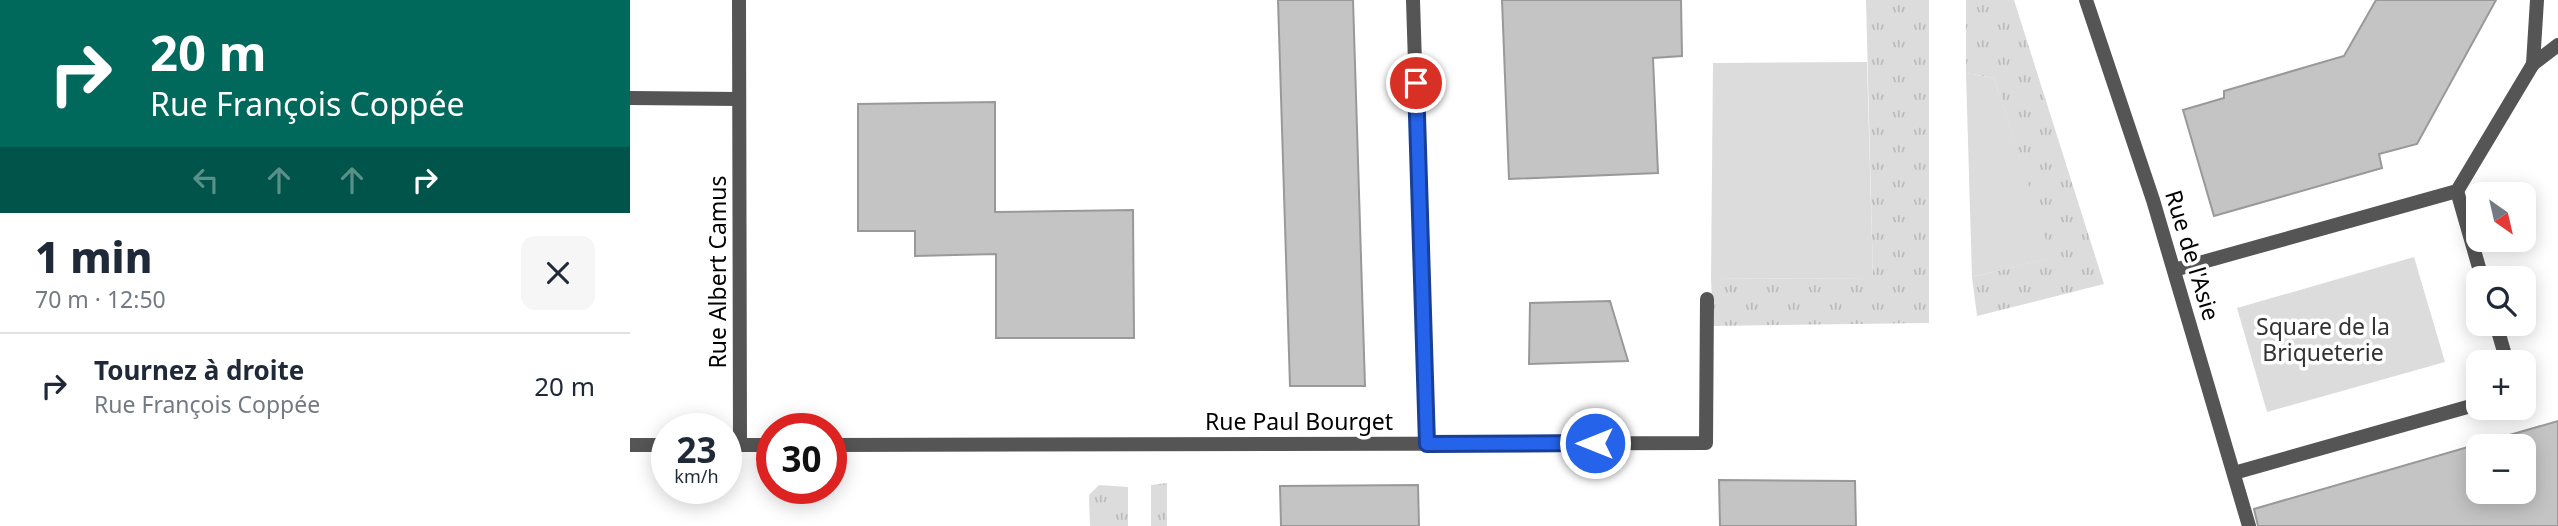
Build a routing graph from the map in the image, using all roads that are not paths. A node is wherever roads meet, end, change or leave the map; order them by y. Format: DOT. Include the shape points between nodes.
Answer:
graph roads {
  1 [pos="739,0"];
  2 [pos="1413,0"];
  3 [pos="2086,0"];
  4 [pos="2537,0"];
  5 [pos="2558,45"];
  6 [pos="2533,64"];
  7 [pos="630,98"];
  8 [pos="739,99"];
  9 [pos="2457,191"];
  10 [pos="2479,266"];
  11 [pos="2174,270"];
  12 [pos="1707,299"];
  13 [pos="2466,407"];
  14 [pos="734,413"];
  15 [pos="1427,444"];
  16 [pos="630,445"];
  17 [pos="651,445"];
  18 [pos="847,445"];
  19 [pos="2234,473"];
  20 [pos="2249,526"];
  1 -- 8 [label="street, Rue Albert Camus"];
  2 -- 15 [label="street"];
  3 -- 11 [label="street, Rue de l'Asie"];
  4 -- 6 [label="street"];
  5 -- 6 [label="street"];
  6 -- 9 [label="street"];
  7 -- 8 [label="street"];
  8 -- 14 [label="street, Rue Albert Camus"];
  9 -- 10 [label="street"];
  9 -- 11 [label="street"];
  11 -- 19 [label="street, Rue de l'Asie"];
  12 -- 15 [label="street, Rue Paul Bourget" via="1706,443"];
  13 -- 19 [label="street"];
  15 -- 18 [label="street, Rue Paul Bourget"];
  16 -- 17 [label="street"];
  19 -- 20 [label="street, Rue de l'Asie"];
}
